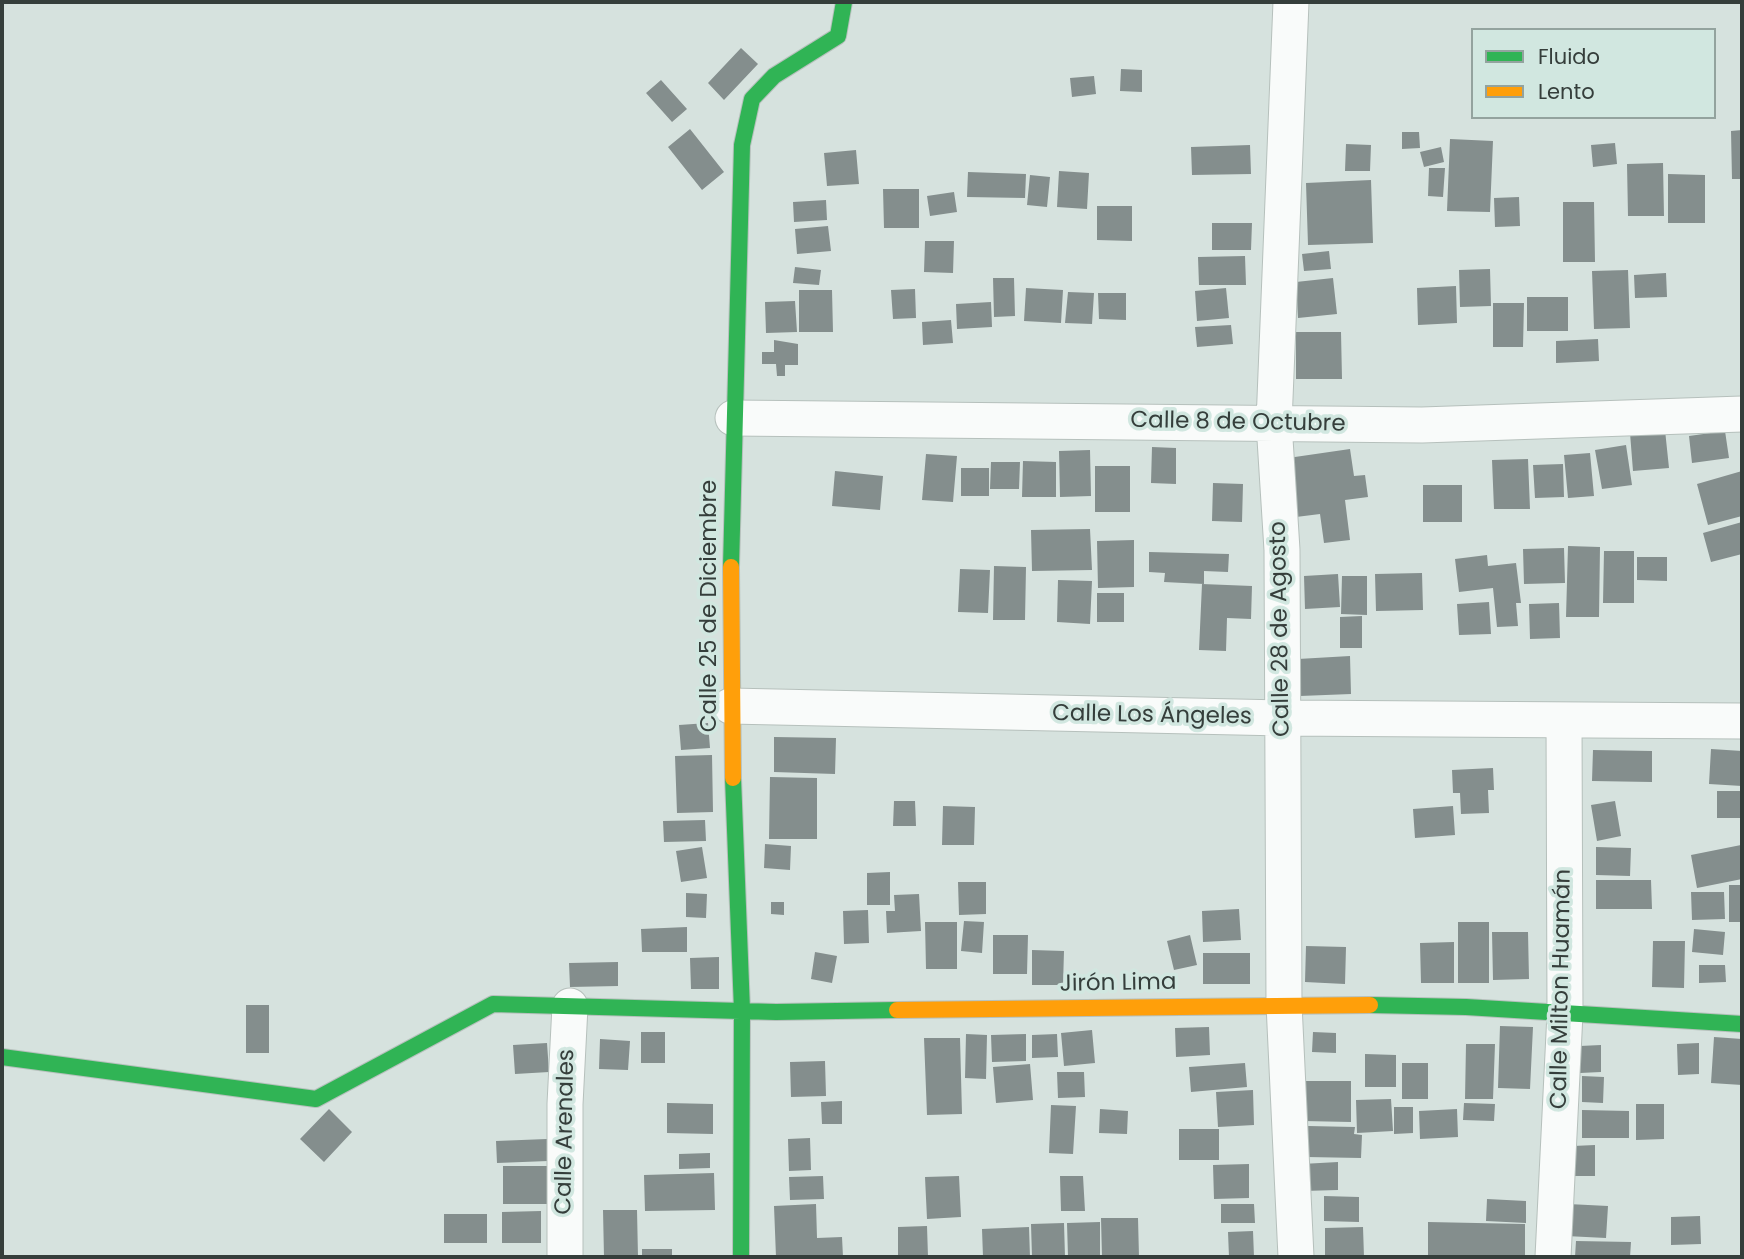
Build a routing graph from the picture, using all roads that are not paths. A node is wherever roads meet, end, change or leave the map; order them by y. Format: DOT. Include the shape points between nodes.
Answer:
graph roads {
  1 [pos="844,2"];
  2 [pos="1291,2"];
  3 [pos="1742,414"];
  4 [pos="733,418"];
  5 [pos="1274,423"];
  6 [pos="730,706"];
  7 [pos="1283,718"];
  8 [pos="1564,720"];
  9 [pos="1742,721"];
  10 [pos="1284,1004"];
  11 [pos="570,1006"];
  12 [pos="742,1010"];
  13 [pos="1565,1013"];
  14 [pos="1742,1024"];
  15 [pos="2,1057"];
  16 [pos="565,1257"];
  17 [pos="741,1257"];
  18 [pos="1296,1257"];
  19 [pos="1553,1257"];
  1 -- 4 [label="street, Calle 25 de Diciembre" via="838,36 774,76 752,99 741,145"];
  2 -- 5 [label="street, Calle 28 de Agosto"];
  3 -- 5 [label="street, Calle 8 de Octubre" via="1422,425"];
  4 -- 5 [label="street, Calle 8 de Octubre"];
  4 -- 6 [label="street, Calle 25 de Diciembre"];
  5 -- 7 [label="street, Calle 28 de Agosto" via="1282,550"];
  6 -- 7 [label="street, Calle Los Ángeles"];
  6 -- 12 [label="street, Calle 25 de Diciembre"];
  7 -- 8 [label="street, Calle Los Ángeles"];
  7 -- 10 [label="street, Calle 28 de Agosto"];
  8 -- 9 [label="street, Calle Los Ángeles"];
  8 -- 13 [label="street, Calle Milton Huamán"];
  10 -- 12 [label="street, Jirón Lima"];
  10 -- 13 [label="street, Jirón Lima"];
  10 -- 18 [label="street, Calle 28 de Agosto"];
  11 -- 12 [label="street, Jirón Lima"];
  11 -- 15 [label="street, Jirón Lima" via="493,1004 316,1100"];
  11 -- 16 [label="street, Calle Arenales"];
  12 -- 17 [label="street, Calle 25 de Diciembre"];
  13 -- 14 [label="street, Jirón Lima"];
  13 -- 19 [label="street, Calle Milton Huamán"];
}
